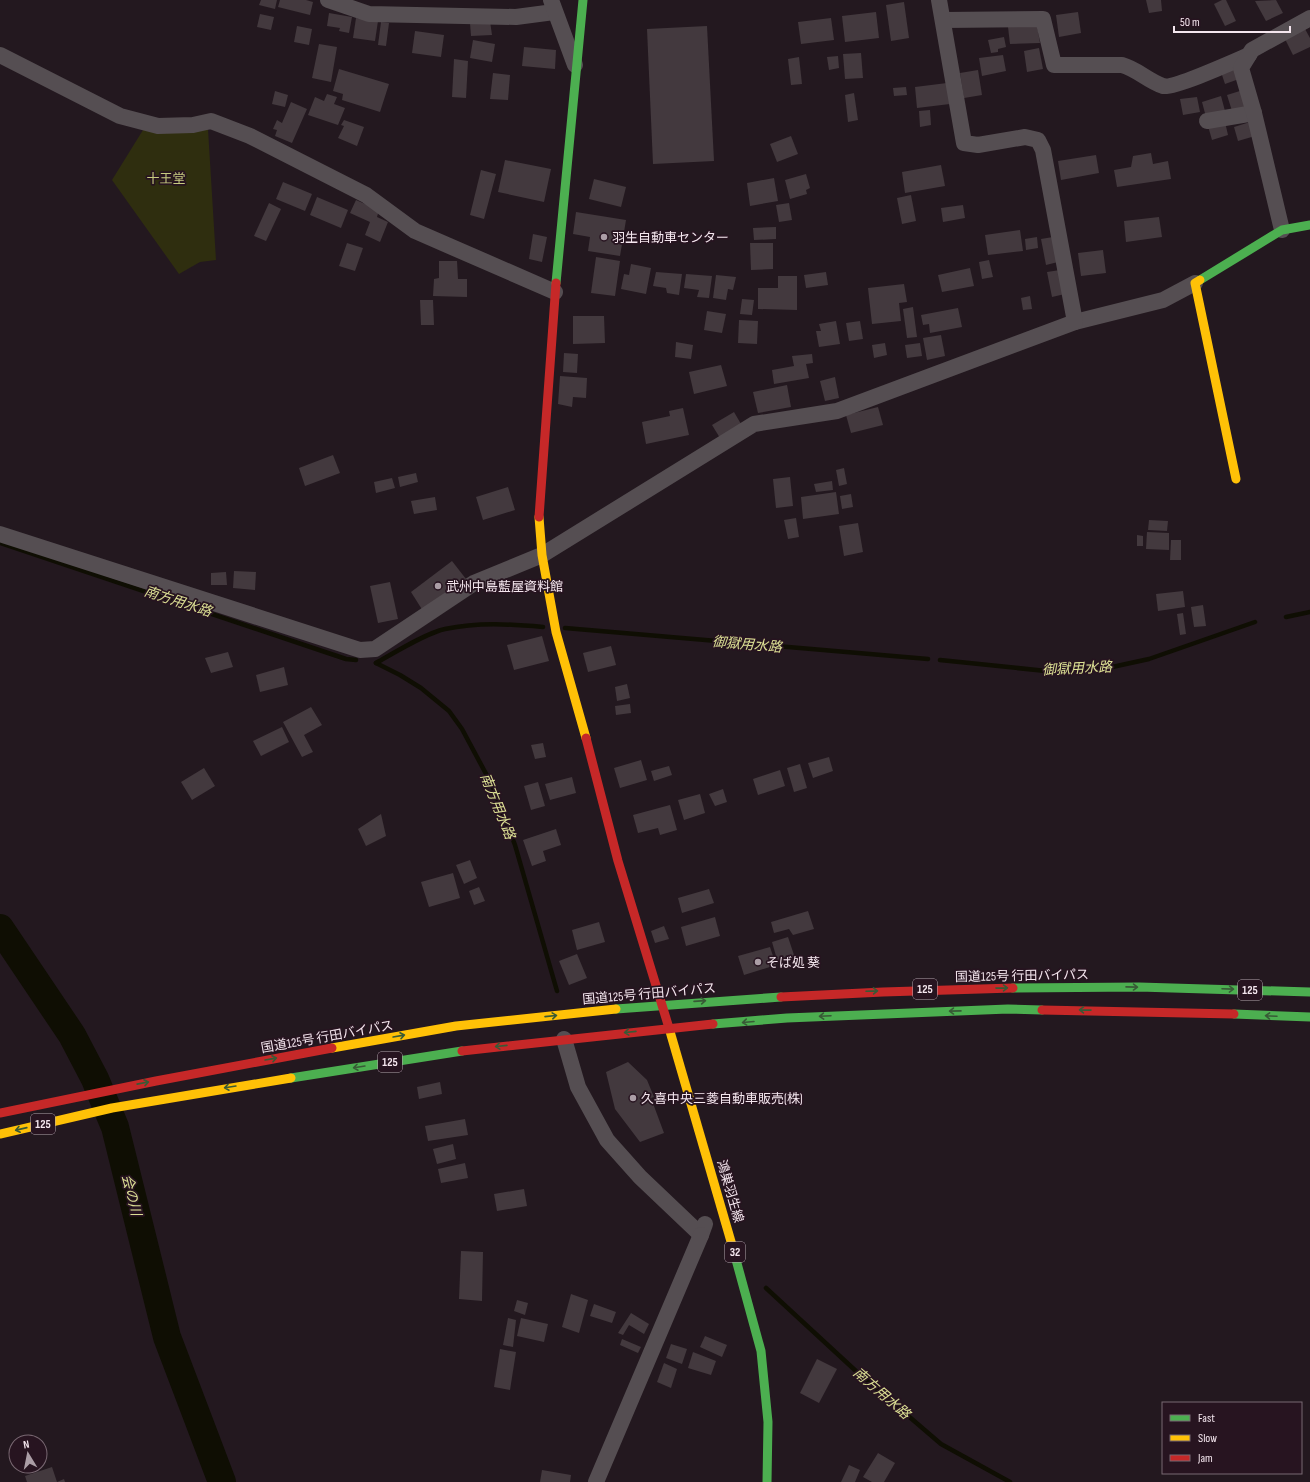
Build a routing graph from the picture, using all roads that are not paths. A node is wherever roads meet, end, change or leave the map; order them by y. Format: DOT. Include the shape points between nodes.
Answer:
graph roads {
  1 [pos="328,0"];
  2 [pos="583,0"];
  3 [pos="939,0"];
  4 [pos="552,6"];
  5 [pos="1310,18"];
  6 [pos="944,20"];
  7 [pos="0,54"];
  8 [pos="1249,55"];
  9 [pos="575,65"];
  10 [pos="1254,113"];
  11 [pos="1207,121"];
  12 [pos="1310,225"];
  13 [pos="1282,230"];
  14 [pos="1195,283"];
  15 [pos="555,292"];
  16 [pos="1075,322"];
  17 [pos="1236,479"];
  18 [pos="0,534"];
  19 [pos="542,556"];
  20 [pos="1310,992"];
  21 [pos="661,1004"];
  22 [pos="1310,1017"];
  23 [pos="669,1028"];
  24 [pos="564,1039"];
  25 [pos="0,1113"];
  26 [pos="0,1134"];
  27 [pos="596,1482"];
  28 [pos="767,1482"];
  1 -- 4 [label="street" via="369,14 516,17"];
  2 -- 9 [label="main road, 鴻巣羽生線"];
  3 -- 6 [label="street"];
  4 -- 9 [label="street"];
  5 -- 8 [label="street" via="1252,50"];
  6 -- 8 [label="street" via="1043,20 1054,65 1122,65 1164,86 1177,84"];
  6 -- 16 [label="street" via="964,144 978,145 1031,137 1038,140 1043,150"];
  7 -- 15 [label="street" via="120,116 158,126 194,125 211,121 250,136 366,195 415,231"];
  8 -- 10 [label="street" via="1241,68"];
  9 -- 15 [label="main road, 鴻巣羽生線"];
  10 -- 11 [label="street"];
  10 -- 13 [label="street"];
  12 -- 13 [label="main road"];
  13 -- 14 [label="main road"];
  14 -- 16 [label="street" via="1162,300"];
  14 -- 17 [label="main road"];
  15 -- 19 [label="main road, 鴻巣羽生線" via="539,512"];
  16 -- 19 [label="street" via="837,411 754,424"];
  18 -- 19 [label="street" via="360,650 375,649 474,583"];
  19 -- 21 [label="main road, 鴻巣羽生線" via="556,632 598,778 618,861"];
  21 -- 20 [label="main road, 国道125号 行田バイパス / 125, one-way" via="936,988 1099,987"];
  21 -- 23 [label="main road, 鴻巣羽生線"];
  25 -- 21 [label="main road, 国道125号 行田バイパス / 125, one-way" via="104,1090 455,1026"];
  22 -- 23 [label="main road, 125, one-way" via="1184,1012 1000,1010 787,1018"];
  23 -- 24 [label="main road, 125, one-way"];
  23 -- 28 [label="main road, 鴻巣羽生線 / 32" via="718,1192 761,1351 768,1422"];
  24 -- 26 [label="main road, 125, one-way" via="461,1051 112,1108"];
  24 -- 27 [label="street" via="578,1087 607,1140 640,1177 703,1230"];
}
